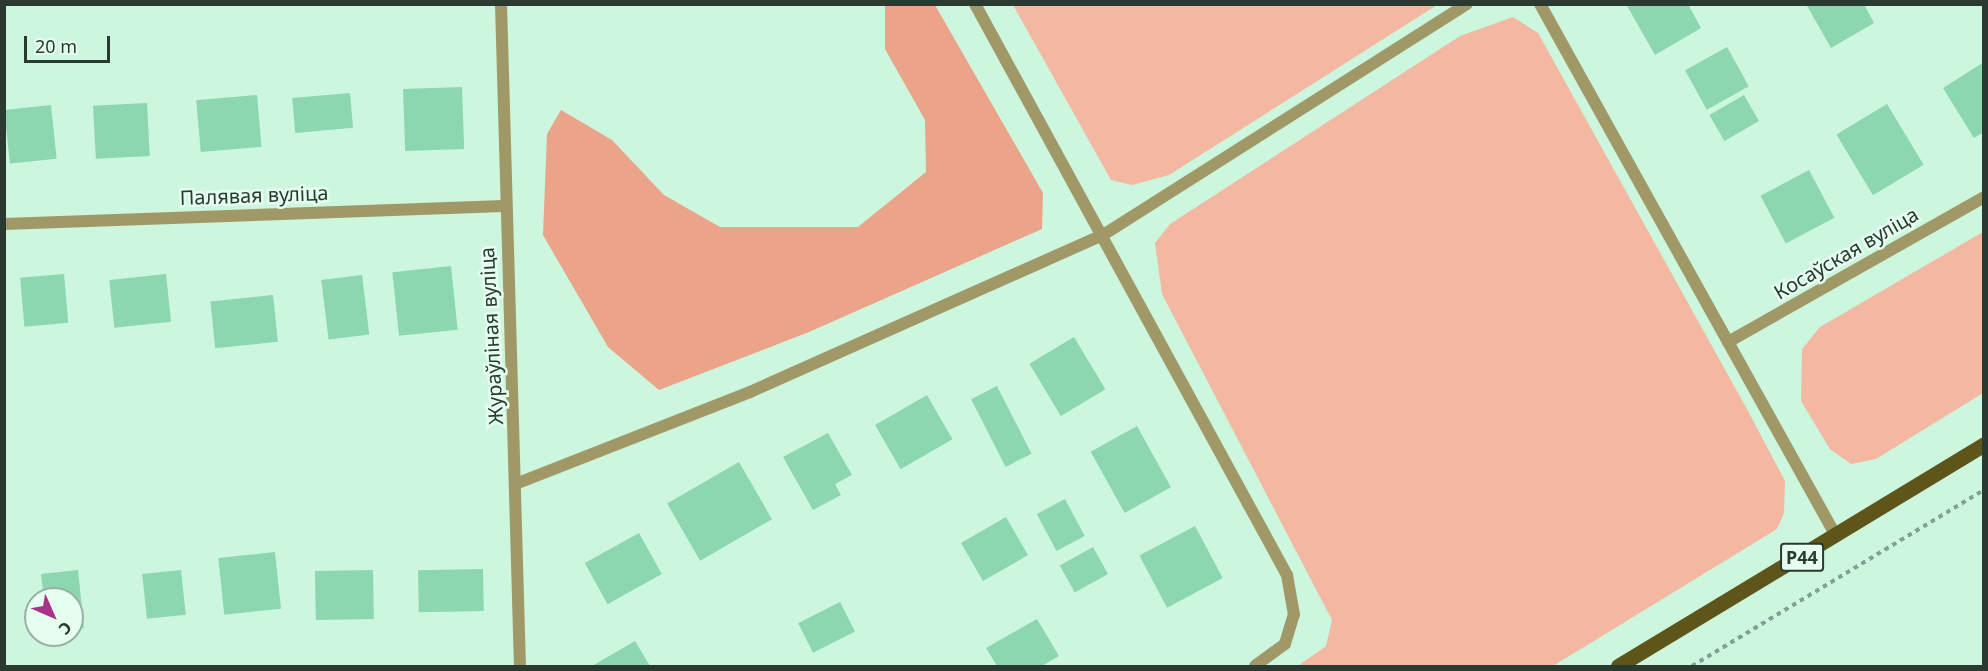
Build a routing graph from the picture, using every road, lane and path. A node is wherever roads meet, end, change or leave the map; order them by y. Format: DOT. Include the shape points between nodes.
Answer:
graph roads {
  1 [pos="501,4"];
  2 [pos="975,4"];
  3 [pos="1467,4"];
  4 [pos="1540,4"];
  5 [pos="1983,197"];
  6 [pos="504,206"];
  7 [pos="4,224"];
  8 [pos="1102,235"];
  9 [pos="1728,342"];
  10 [pos="1983,444"];
  11 [pos="518,483"];
  12 [pos="1983,490"];
  13 [pos="1836,536"];
  14 [pos="520,666"];
  15 [pos="1255,666"];
  16 [pos="1618,666"];
  17 [pos="1692,666"];
  1 -- 6 [label="street, Жураўліная вуліца"];
  2 -- 8 [label="street"];
  3 -- 8 [label="street"];
  4 -- 9 [label="street"];
  5 -- 9 [label="street, Косаўская вуліца"];
  6 -- 7 [label="street, Палявая вуліца"];
  6 -- 11 [label="street, Жураўліная вуліца"];
  8 -- 11 [label="street" via="750,392"];
  8 -- 15 [label="street" via="1287,575 1294,614 1286,644"];
  9 -- 13 [label="street"];
  10 -- 13 [label="main road, Р44"];
  11 -- 14 [label="street, Жураўліная вуліца"];
  12 -- 17 [label="path"];
  13 -- 16 [label="main road, Р44"];
}
